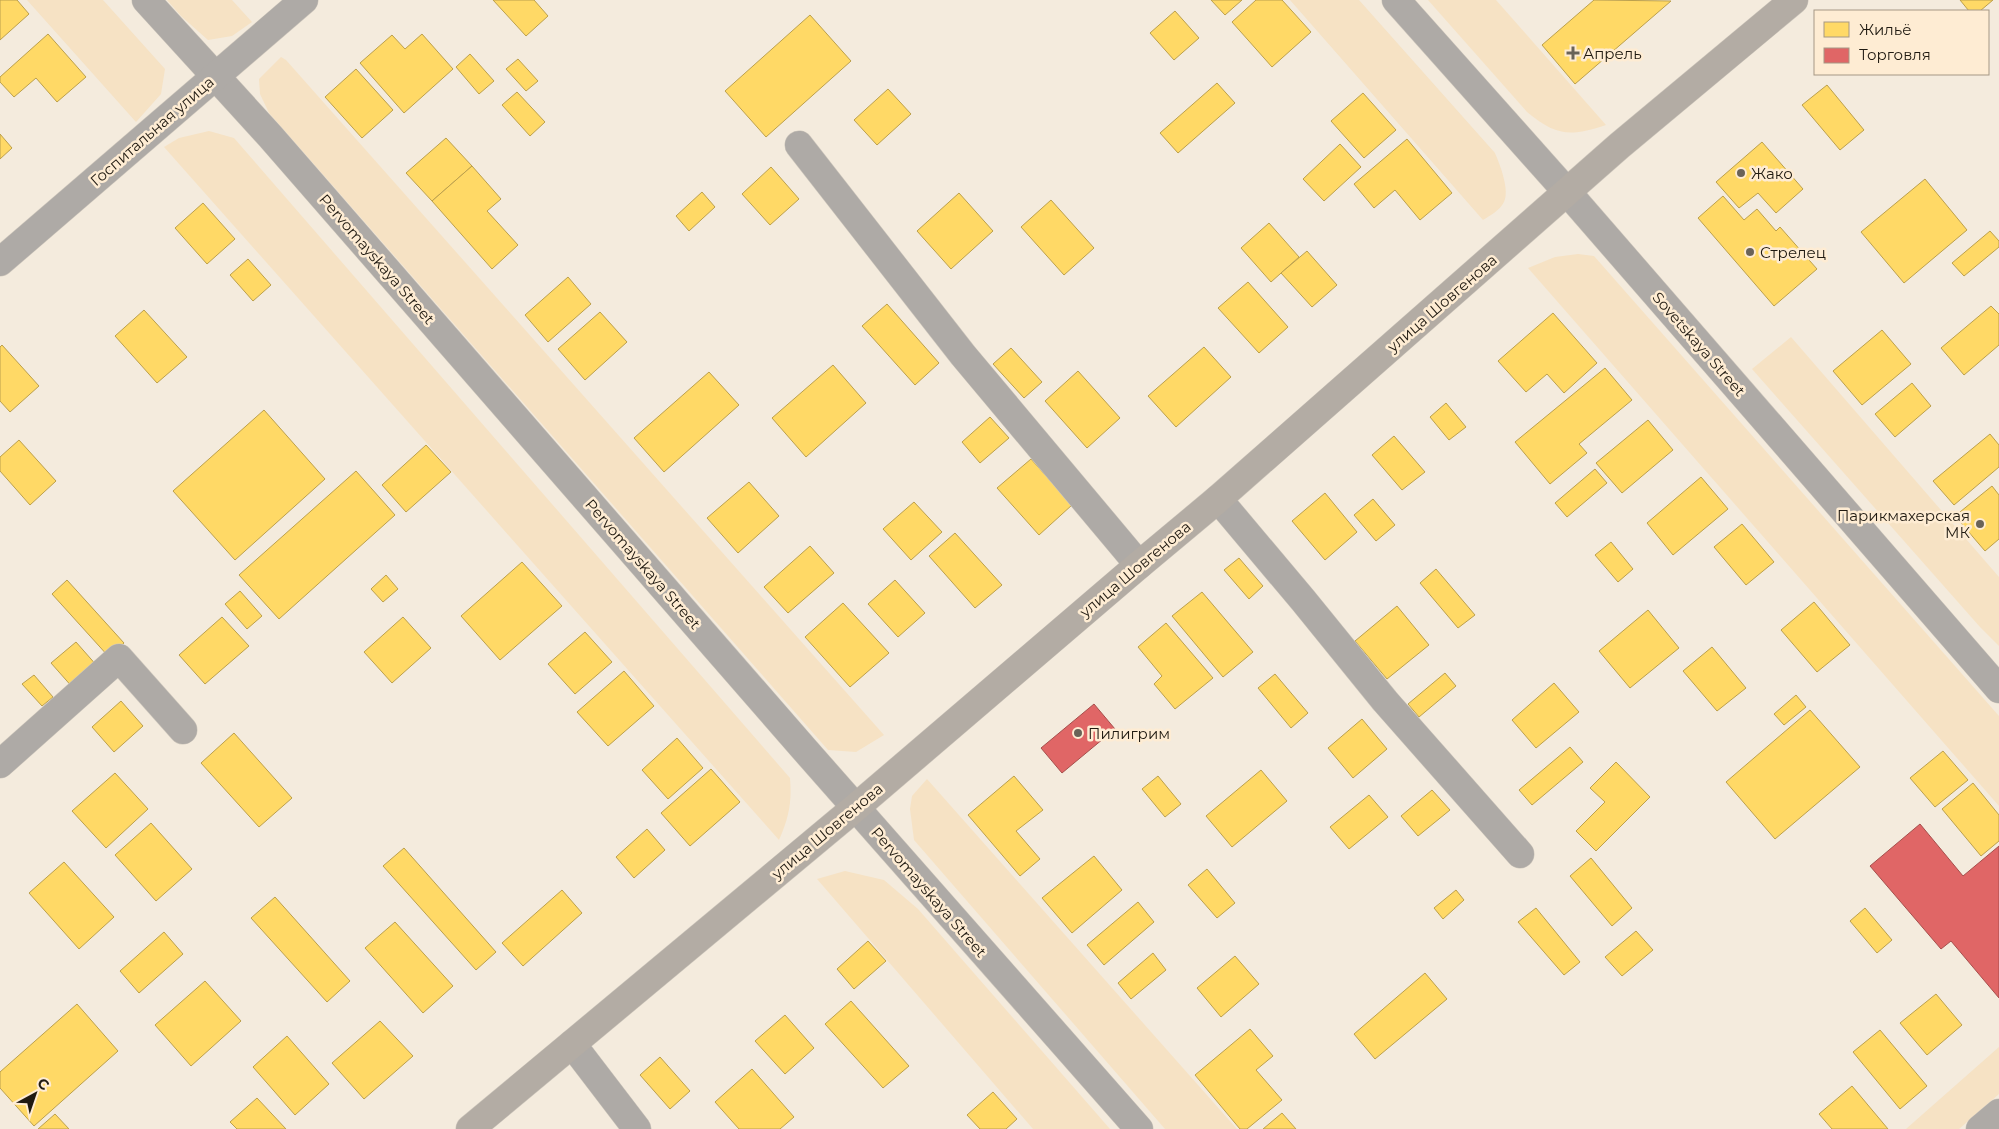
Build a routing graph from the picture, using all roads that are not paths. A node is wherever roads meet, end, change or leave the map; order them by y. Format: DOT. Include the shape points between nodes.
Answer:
graph roads {
  1 [pos="146,0"];
  2 [pos="304,0"];
  3 [pos="1396,0"];
  4 [pos="1794,0"];
  5 [pos="216,76"];
  6 [pos="799,145"];
  7 [pos="1568,192"];
  8 [pos="0,262"];
  9 [pos="1218,500"];
  10 [pos="1139,565"];
  11 [pos="1999,689"];
  12 [pos="183,730"];
  13 [pos="0,764"];
  14 [pos="855,808"];
  15 [pos="1520,854"];
  16 [pos="572,1044"];
  17 [pos="1999,1113"];
  18 [pos="470,1129"];
  19 [pos="637,1129"];
  20 [pos="1139,1129"];
  21 [pos="1980,1129"];
  1 -- 5 [label="street, Pervomayskaya Street"];
  2 -- 5 [label="street, Госпитальная улица"];
  3 -- 7 [label="street, Sovetskaya Street"];
  4 -- 7 [label="main road, улица Шовгенова"];
  5 -- 8 [label="street, Госпитальная улица"];
  5 -- 14 [label="street, Pervomayskaya Street"];
  6 -- 10 [label="street" via="963,355"];
  7 -- 9 [label="main road, улица Шовгенова"];
  7 -- 11 [label="street, Sovetskaya Street"];
  9 -- 10 [label="main road, улица Шовгенова"];
  9 -- 15 [label="street" via="1385,701"];
  10 -- 14 [label="main road, улица Шовгенова"];
  12 -- 13 [label="street" via="119,658"];
  14 -- 16 [label="main road, улица Шовгенова"];
  14 -- 20 [label="street, Pervomayskaya Street"];
  16 -- 18 [label="main road, улица Шовгенова"];
  16 -- 19 [label="street"];
  17 -- 21 [label="street"];
}
